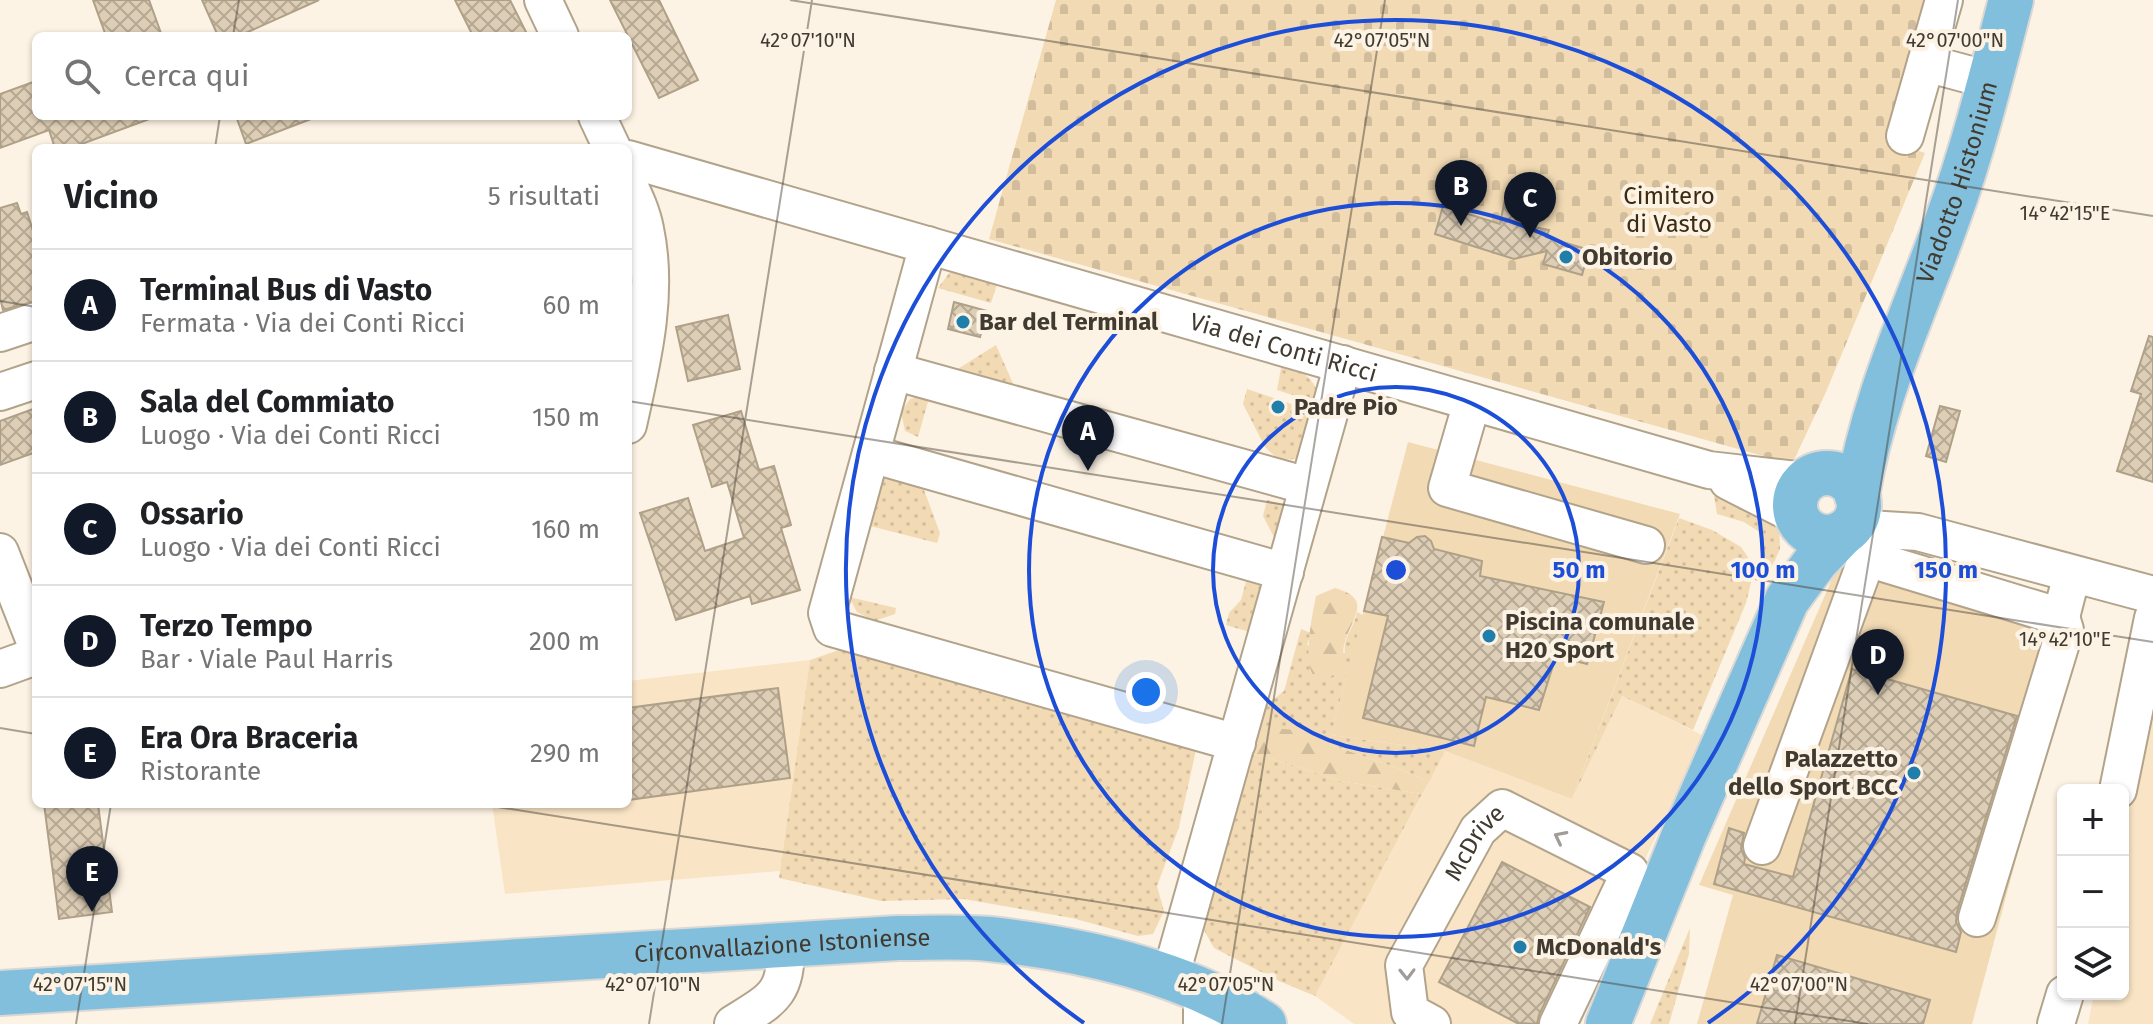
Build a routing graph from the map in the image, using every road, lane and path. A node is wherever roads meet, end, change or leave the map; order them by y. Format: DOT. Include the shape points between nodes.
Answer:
graph roads {
  1 [pos="543,0"];
  2 [pos="1944,0"];
  3 [pos="2011,0"];
  4 [pos="558,32"];
  5 [pos="1926,63"];
  6 [pos="1989,80"];
  7 [pos="599,120"];
  8 [pos="1905,136"];
  9 [pos="610,144"];
  10 [pos="632,160"];
  11 [pos="632,194"];
  12 [pos="928,245"];
  13 [pos="1909,315"];
  14 [pos="32,322"];
  15 [pos="0,333"];
  16 [pos="1343,364"];
  17 [pos="893,371"];
  18 [pos="32,381"];
  19 [pos="0,392"];
  20 [pos="1472,402"];
  21 [pos="632,407"];
  22 [pos="871,454"];
  23 [pos="1308,486"];
  24 [pos="1803,498"];
  25 [pos="1852,514"];
  26 [pos="1646,545"];
  27 [pos="0,552"];
  28 [pos="1285,572"];
  29 [pos="2072,574"];
  30 [pos="2153,595"];
  31 [pos="1787,600"];
  32 [pos="2061,617"];
  33 [pos="2153,618"];
  34 [pos="32,634"];
  35 [pos="32,657"];
  36 [pos="0,669"];
  37 [pos="1237,743"];
  38 [pos="2119,784"];
  39 [pos="1762,846"];
  40 [pos="1977,918"];
  41 [pos="786,945"];
  42 [pos="0,993"];
  43 [pos="1191,998"];
  44 [pos="2063,1000"];
  45 [pos="1421,1018"];
  46 [pos="733,1024"];
  47 [pos="1264,1024"];
  48 [pos="1558,1024"];
  49 [pos="1608,1024"];
  50 [pos="2056,1024"];
  1 -- 4 [label="street"];
  2 -- 5 [label="street"];
  3 -- 6 [label="main road, Viadotto Histonium"];
  5 -- 6 [label="street"];
  5 -- 8 [label="street"];
  6 -- 13 [label="main road, Viadotto Histonium" via="1948,218"];
  7 -- 9 [label="street"];
  10 -- 12 [label="street, Via dei Conti Ricci"];
  11 -- 21 [label="street" via="645,230 649,289 643,359"];
  12 -- 16 [label="street, Via dei Conti Ricci"];
  12 -- 17 [label="street"];
  13 -- 24 [label="main road, Viadotto Histonium"];
  13 -- 25 [label="main road, Viadotto Histonium" via="1870,429"];
  14 -- 15 [label="street"];
  16 -- 20 [label="street, Via dei Conti Ricci"];
  16 -- 23 [label="street"];
  17 -- 22 [label="street"];
  17 -- 23 [label="street"];
  18 -- 19 [label="street"];
  20 -- 24 [label="street, Via dei Conti Ricci"];
  20 -- 26 [label="street" via="1447,488"];
  22 -- 28 [label="street"];
  22 -- 37 [label="street" via="827,613 832,628"];
  23 -- 28 [label="street"];
  24 -- 25 [label="main road" via="1802,525 1817,536 1826,537"];
  24 -- 31 [label="main road"];
  25 -- 29 [label="street"];
  25 -- 31 [label="main road"];
  27 -- 34 [label="street"];
  28 -- 37 [label="street"];
  29 -- 30 [label="street"];
  29 -- 32 [label="street"];
  31 -- 49 [label="main road"];
  32 -- 39 [label="street" via="1867,558"];
  32 -- 40 [label="street" via="2065,630"];
  33 -- 38 [label="street"];
  35 -- 36 [label="street"];
  37 -- 43 [label="street"];
  41 -- 42 [label="main road, Circonvallazione Istoniense"];
  41 -- 43 [label="main road, Circonvallazione Istoniense" via="987,938 1078,952"];
  41 -- 46 [label="street" via="782,986"];
  43 -- 47 [label="main road, Circonvallazione Istoniense" via="1242,1009"];
  44 -- 50 [label="street"];
  48 -- 45 [label="street, McDrive, one-way" via="1630,872 1502,808 1478,830 1404,965"];
}
